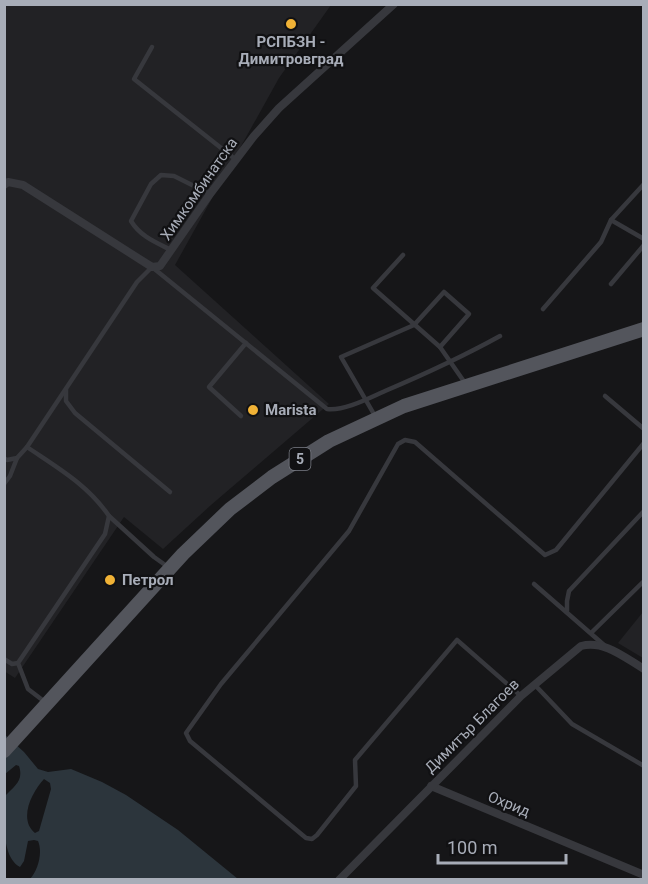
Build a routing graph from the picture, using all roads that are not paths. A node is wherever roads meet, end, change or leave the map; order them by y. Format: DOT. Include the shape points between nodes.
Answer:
graph roads {
  1 [pos="394,4"];
  2 [pos="152,47"];
  3 [pos="235,159"];
  4 [pos="644,184"];
  5 [pos="4,185"];
  6 [pos="210,194"];
  7 [pos="611,220"];
  8 [pos="644,239"];
  9 [pos="644,246"];
  10 [pos="172,251"];
  11 [pos="403,255"];
  12 [pos="152,267"];
  13 [pos="611,284"];
  14 [pos="543,309"];
  15 [pos="414,325"];
  16 [pos="644,329"];
  17 [pos="500,336"];
  18 [pos="246,343"];
  19 [pos="440,347"];
  20 [pos="451,363"];
  21 [pos="468,386"];
  22 [pos="66,387"];
  23 [pos="605,396"];
  24 [pos="365,399"];
  25 [pos="241,416"];
  26 [pos="376,418"];
  27 [pos="644,429"];
  28 [pos="644,443"];
  29 [pos="27,447"];
  30 [pos="4,458"];
  31 [pos="17,458"];
  32 [pos="4,484"];
  33 [pos="170,492"];
  34 [pos="644,511"];
  35 [pos="110,516"];
  36 [pos="170,568"];
  37 [pos="644,581"];
  38 [pos="534,584"];
  39 [pos="567,611"];
  40 [pos="591,633"];
  41 [pos="607,647"];
  42 [pos="4,659"];
  43 [pos="18,663"];
  44 [pos="644,669"];
  45 [pos="534,684"];
  46 [pos="520,696"];
  47 [pos="47,704"];
  48 [pos="4,751"];
  49 [pos="644,766"];
  50 [pos="431,786"];
  51 [pos="644,875"];
  52 [pos="339,879"];
  1 -- 3 [label="street, Химкомбинатска" via="279,108"];
  2 -- 3 [label="lane" via="134,79"];
  3 -- 6 [label="street, Химкомбинатска"];
  4 -- 7 [label="lane"];
  5 -- 12 [label="street" via="23,185"];
  6 -- 10 [label="street, Химкомбинатска"];
  6 -- 10 [label="lane" via="174,176 161,175 151,184 131,221 144,236"];
  7 -- 8 [label="lane"];
  7 -- 14 [label="lane" via="601,242"];
  9 -- 13 [label="lane"];
  10 -- 12 [label="street, Химкомбинатска" via="160,266"];
  11 -- 15 [label="lane" via="373,288"];
  12 -- 18 [label="lane"];
  12 -- 22 [label="lane" via="137,282"];
  15 -- 19 [label="lane"];
  15 -- 19 [label="lane" via="444,292 469,314"];
  15 -- 24 [label="lane" via="341,357"];
  16 -- 21 [label="main road, 5"];
  17 -- 20 [label="lane"];
  18 -- 24 [label="lane" via="327,409"];
  18 -- 25 [label="lane" via="209,387"];
  19 -- 20 [label="lane"];
  20 -- 21 [label="lane"];
  20 -- 24 [label="lane"];
  21 -- 26 [label="main road, 5"];
  22 -- 29 [label="lane"];
  22 -- 33 [label="lane" via="66,401 75,413"];
  23 -- 27 [label="lane"];
  24 -- 26 [label="lane"];
  26 -- 36 [label="main road, 5" via="329,441 272,477 230,509"];
  28 -- 46 [label="lane" via="556,550 544,555 415,442 405,440 398,444 349,531 221,684 186,733 190,741 312,839 356,786 355,760 458,640"];
  29 -- 31 [label="lane"];
  29 -- 35 [label="lane" via="83,484"];
  30 -- 31 [label="lane"];
  31 -- 32 [label="lane"];
  34 -- 39 [label="lane" via="569,591"];
  35 -- 36 [label="lane"];
  35 -- 43 [label="lane" via="105,534"];
  36 -- 47 [label="main road, 5"];
  37 -- 40 [label="lane"];
  38 -- 39 [label="lane"];
  39 -- 40 [label="lane"];
  40 -- 41 [label="lane"];
  41 -- 44 [label="street"];
  41 -- 45 [label="street, Димитър Благоев" via="581,646"];
  42 -- 43 [label="lane"];
  43 -- 47 [label="lane" via="28,689"];
  45 -- 46 [label="street, Димитър Благоев"];
  45 -- 49 [label="lane" via="572,724"];
  46 -- 50 [label="street, Димитър Благоев"];
  47 -- 48 [label="main road, 5"];
  50 -- 51 [label="street, Охрид"];
  50 -- 52 [label="street, Димитър Благоев"];
}
